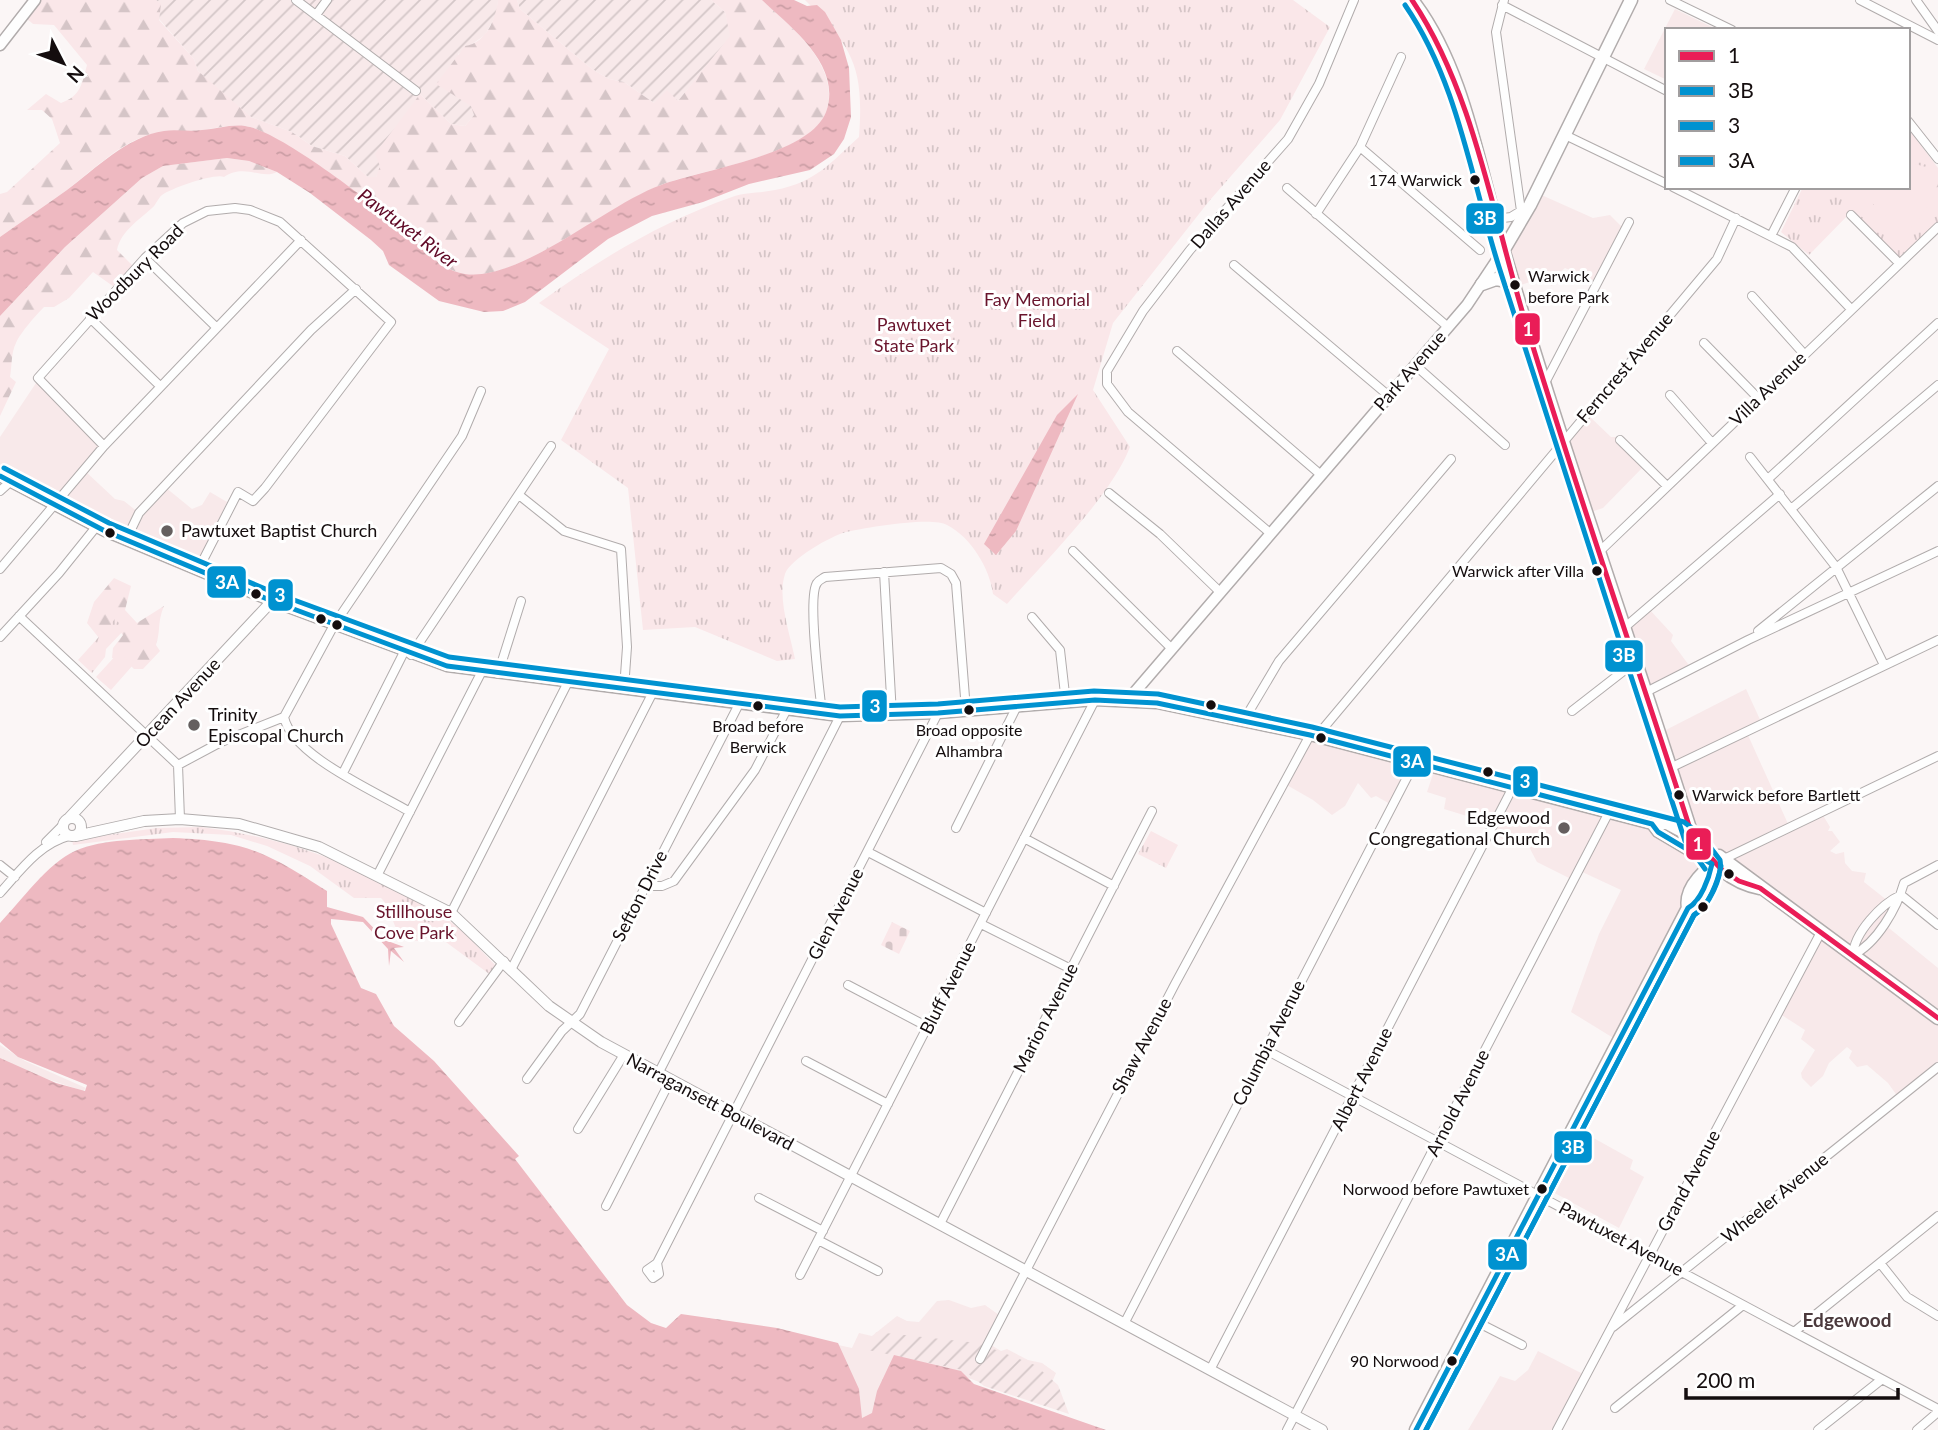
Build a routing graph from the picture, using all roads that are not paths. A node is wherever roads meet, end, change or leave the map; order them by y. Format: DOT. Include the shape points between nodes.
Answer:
graph roads {
  1 [pos="35,0"];
  2 [pos="296,0"];
  3 [pos="327,0"];
  4 [pos="1354,0"];
  5 [pos="1412,0"];
  6 [pos="1631,0"];
  7 [pos="1670,0"];
  8 [pos="1860,0"];
  9 [pos="1916,0"];
  10 [pos="1503,2"];
  11 [pos="316,15"];
  12 [pos="1728,28"];
  13 [pos="1938,31"];
  14 [pos="1938,40"];
  15 [pos="0,45"];
  16 [pos="1401,57"];
  17 [pos="1603,57"];
  18 [pos="1665,90"];
  19 [pos="416,91"];
  20 [pos="1910,124"];
  21 [pos="1565,135"];
  22 [pos="1360,147"];
  23 [pos="1938,159"];
  24 [pos="1665,183"];
  25 [pos="1287,188"];
  26 [pos="1677,189"];
  27 [pos="1795,189"];
  28 [pos="1525,208"];
  29 [pos="1316,214"];
  30 [pos="1851,215"];
  31 [pos="1736,218"];
  32 [pos="1495,219"];
  33 [pos="1629,222"];
  34 [pos="1938,227"];
  35 [pos="1772,234"];
  36 [pos="302,240"];
  37 [pos="1480,250"];
  38 [pos="1503,251"];
  39 [pos="145,258"];
  40 [pos="1898,262"];
  41 [pos="1234,265"];
  42 [pos="1513,282"];
  43 [pos="1482,284"];
  44 [pos="356,289"];
  45 [pos="1752,296"];
  46 [pos="1850,309"];
  47 [pos="90,318"];
  48 [pos="1938,323"];
  49 [pos="216,327"];
  50 [pos="1448,327"];
  51 [pos="1704,343"];
  52 [pos="1177,351"];
  53 [pos="1804,354"];
  54 [pos="1415,365"];
  55 [pos="1545,383"];
  56 [pos="1938,385"];
  57 [pos="160,386"];
  58 [pos="481,391"];
  59 [pos="1670,395"];
  60 [pos="1389,396"];
  61 [pos="1758,398"];
  62 [pos="1563,440"];
  63 [pos="1620,440"];
  64 [pos="1712,443"];
  65 [pos="1505,445"];
  66 [pos="104,446"];
  67 [pos="551,446"];
  68 [pos="1749,457"];
  69 [pos="1451,459"];
  70 [pos="1321,475"];
  71 [pos="5,479"];
  72 [pos="1768,479"];
  73 [pos="1667,486"];
  74 [pos="1938,486"];
  75 [pos="0,491"];
  76 [pos="1109,493"];
  77 [pos="1780,494"];
  78 [pos="519,495"];
  79 [pos="51,504"];
  80 [pos="1791,509"];
  81 [pos="96,527"];
  82 [pos="1270,533"];
  83 [pos="126,540"];
  84 [pos="1073,551"];
  85 [pos="1938,551"];
  86 [pos="1599,552"];
  87 [pos="1836,567"];
  88 [pos="0,569"];
  89 [pos="198,570"];
  90 [pos="884,572"];
  91 [pos="1220,592"];
  92 [pos="1849,594"];
  93 [pos="272,601"];
  94 [pos="521,601"];
  95 [pos="19,617"];
  96 [pos="1032,617"];
  97 [pos="334,625"];
  98 [pos="1624,628"];
  99 [pos="1,633"];
  100 [pos="1748,640"];
  101 [pos="1938,640"];
  102 [pos="1171,649"];
  103 [pos="407,653"];
  104 [pos="1635,662"];
  105 [pos="1884,665"];
  106 [pos="481,673"];
  107 [pos="498,674"];
  108 [pos="568,682"];
  109 [pos="624,688"];
  110 [pos="1646,692"];
  111 [pos="652,694"];
  112 [pos="1095,700"];
  113 [pos="1128,700"];
  114 [pos="1066,703"];
  115 [pos="739,704"];
  116 [pos="1017,706"];
  117 [pos="966,710"];
  118 [pos="786,711"];
  119 [pos="1572,711"];
  120 [pos="938,713"];
  121 [pos="822,714"];
  122 [pos="892,715"];
  123 [pos="840,716"];
  124 [pos="284,717"];
  125 [pos="1244,720"];
  126 [pos="1313,736"];
  127 [pos="147,737"];
  128 [pos="1938,757"];
  129 [pos="1415,762"];
  130 [pos="178,765"];
  131 [pos="1670,768"];
  132 [pos="343,773"];
  133 [pos="1513,787"];
  134 [pos="84,804"];
  135 [pos="1152,811"];
  136 [pos="410,812"];
  137 [pos="1608,812"];
  138 [pos="180,819"];
  139 [pos="66,821"];
  140 [pos="80,823"];
  141 [pos="1651,824"];
  142 [pos="956,828"];
  143 [pos="100,829"];
  144 [pos="72,836"];
  145 [pos="1024,838"];
  146 [pos="1693,838"];
  147 [pos="867,852"];
  148 [pos="38,853"];
  149 [pos="1715,864"];
  150 [pos="0,865"];
  151 [pos="1938,865"];
  152 [pos="378,874"];
  153 [pos="15,877"];
  154 [pos="646,886"];
  155 [pos="1114,886"];
  156 [pos="0,893"];
  157 [pos="1900,895"];
  158 [pos="451,913"];
  159 [pos="986,913"];
  160 [pos="981,924"];
  161 [pos="1938,925"];
  162 [pos="1821,932"];
  163 [pos="1853,955"];
  164 [pos="503,961"];
  165 [pos="1071,969"];
  166 [pos="511,970"];
  167 [pos="848,985"];
  168 [pos="1938,1018"];
  169 [pos="458,1021"];
  170 [pos="571,1023"];
  171 [pos="928,1027"];
  172 [pos="1266,1050"];
  173 [pos="623,1055"];
  174 [pos="806,1061"];
  175 [pos="1938,1067"];
  176 [pos="658,1074"];
  177 [pos="527,1079"];
  178 [pos="670,1081"];
  179 [pos="1353,1096"];
  180 [pos="888,1104"];
  181 [pos="734,1114"];
  182 [pos="578,1129"];
  183 [pos="1438,1142"];
  184 [pos="851,1176"];
  185 [pos="1538,1195"];
  186 [pos="759,1198"];
  187 [pos="606,1206"];
  188 [pos="1938,1216"];
  189 [pos="940,1224"];
  190 [pos="823,1231"];
  191 [pos="818,1240"];
  192 [pos="1650,1255"];
  193 [pos="657,1263"];
  194 [pos="1880,1263"];
  195 [pos="1025,1270"];
  196 [pos="878,1271"];
  197 [pos="1682,1273"];
  198 [pos="800,1275"];
  199 [pos="1743,1305"];
  200 [pos="1938,1316"];
  201 [pos="1474,1320"];
  202 [pos="1124,1324"];
  203 [pos="1611,1329"];
  204 [pos="1794,1332"];
  205 [pos="1522,1345"];
  206 [pos="980,1359"];
  207 [pos="1210,1370"];
  208 [pos="1881,1380"];
  209 [pos="1615,1408"];
  210 [pos="1938,1411"];
  211 [pos="1295,1415"];
  212 [pos="1287,1430"];
  213 [pos="1322,1430"];
  214 [pos="1416,1430"];
  215 [pos="1557,1430"];
  216 [pos="1818,1430"];
  217 [pos="1917,1430"];
  1 -- 15 [label="main road"];
  2 -- 11 [label="street"];
  3 -- 11 [label="street"];
  4 -- 82 [label="street, Dallas Avenue" via="1319,84 1288,139 1190,250 1143,312 1107,371 1107,384 1118,400 1150,432"];
  5 -- 32 [label="main road" via="1448,62"];
  6 -- 17 [label="main road, Park Avenue"];
  7 -- 12 [label="street"];
  8 -- 14 [label="street"];
  9 -- 13 [label="street"];
  10 -- 17 [label="street"];
  10 -- 28 [label="street" via="1496,36"];
  11 -- 19 [label="street"];
  16 -- 22 [label="street"];
  17 -- 18 [label="street"];
  17 -- 21 [label="main road, Park Avenue"];
  20 -- 23 [label="street"];
  21 -- 24 [label="street"];
  21 -- 28 [label="main road, Park Avenue"];
  22 -- 29 [label="street"];
  22 -- 37 [label="street"];
  25 -- 29 [label="street"];
  26 -- 31 [label="street"];
  27 -- 35 [label="street"];
  28 -- 32 [label="street" via="1511,217"];
  28 -- 38 [label="main road, Park Avenue"];
  29 -- 50 [label="street"];
  30 -- 40 [label="street"];
  31 -- 35 [label="street"];
  31 -- 62 [label="street, Ferncrest Avenue" via="1717,259"];
  32 -- 38 [label="main road"];
  33 -- 55 [label="street"];
  34 -- 40 [label="street, Villa Avenue"];
  35 -- 46 [label="street" via="1792,247"];
  36 -- 39 [label="street, Woodbury Road" via="266,214 221,209 183,223"];
  36 -- 44 [label="street, Woodbury Road"];
  36 -- 49 [label="street"];
  38 -- 42 [label="main road"];
  38 -- 43 [label="main road, Park Avenue"];
  39 -- 47 [label="street, Woodbury Road"];
  39 -- 49 [label="street"];
  40 -- 46 [label="street, Villa Avenue"];
  41 -- 60 [label="street"];
  42 -- 43 [label="main road" via="1496,279"];
  42 -- 55 [label="main road"];
  43 -- 50 [label="main road, Park Avenue"];
  44 -- 83 [label="street" via="311,330 146,505"];
  44 -- 89 [label="street, Woodbury Road" via="391,321 265,488 253,501 238,492"];
  45 -- 53 [label="street"];
  46 -- 53 [label="street, Villa Avenue"];
  47 -- 57 [label="street"];
  47 -- 66 [label="street, Woodbury Road" via="38,378"];
  48 -- 72 [label="street"];
  49 -- 57 [label="street"];
  50 -- 54 [label="main road, Park Avenue"];
  51 -- 61 [label="street"];
  52 -- 70 [label="street"];
  53 -- 61 [label="street, Villa Avenue"];
  54 -- 60 [label="main road, Park Avenue"];
  54 -- 65 [label="street"];
  55 -- 62 [label="main road"];
  56 -- 80 [label="street"];
  57 -- 66 [label="street"];
  58 -- 97 [label="street" via="462,436"];
  59 -- 64 [label="street"];
  60 -- 70 [label="main road, Park Avenue"];
  61 -- 64 [label="street, Villa Avenue"];
  62 -- 86 [label="main road"];
  62 -- 126 [label="street, Ferncrest Avenue"];
  63 -- 73 [label="street"];
  64 -- 73 [label="street, Villa Avenue"];
  66 -- 79 [label="street"];
  67 -- 78 [label="street"];
  68 -- 72 [label="street"];
  69 -- 125 [label="street" via="1279,661"];
  70 -- 82 [label="main road, Park Avenue"];
  71 -- 75 [label="street"];
  71 -- 79 [label="main road"];
  72 -- 77 [label="street"];
  73 -- 86 [label="street, Villa Avenue"];
  74 -- 87 [label="street"];
  76 -- 91 [label="street"];
  77 -- 80 [label="street"];
  77 -- 98 [label="street"];
  78 -- 103 [label="street"];
  78 -- 109 [label="street" via="564,531 621,549 627,648"];
  79 -- 81 [label="main road"];
  79 -- 88 [label="street"];
  80 -- 87 [label="street"];
  81 -- 83 [label="main road"];
  81 -- 95 [label="street"];
  82 -- 91 [label="main road, Park Avenue"];
  83 -- 89 [label="main road"];
  84 -- 102 [label="street"];
  85 -- 92 [label="street"];
  86 -- 98 [label="main road"];
  87 -- 92 [label="street"];
  87 -- 100 [label="street"];
  89 -- 93 [label="main road"];
  90 -- 117 [label="street" via="941,568 953,577"];
  90 -- 121 [label="street" via="825,576 817,583 815,635"];
  90 -- 122 [label="street"];
  91 -- 102 [label="main road, Park Avenue"];
  92 -- 100 [label="street"];
  92 -- 105 [label="street"];
  93 -- 97 [label="main road"];
  93 -- 127 [label="street, Ocean Avenue"];
  94 -- 107 [label="street"];
  95 -- 99 [label="street"];
  95 -- 127 [label="street"];
  96 -- 114 [label="street" via="1060,650"];
  97 -- 103 [label="main road"];
  97 -- 124 [label="street"];
  98 -- 104 [label="main road"];
  100 -- 110 [label="street"];
  101 -- 105 [label="street"];
  102 -- 113 [label="main road, Park Avenue"];
  103 -- 106 [label="main road"];
  103 -- 132 [label="street"];
  104 -- 110 [label="main road"];
  104 -- 119 [label="street"];
  105 -- 131 [label="street"];
  106 -- 107 [label="main road"];
  106 -- 136 [label="street"];
  107 -- 108 [label="main road"];
  108 -- 109 [label="main road"];
  108 -- 158 [label="street"];
  109 -- 111 [label="main road"];
  110 -- 131 [label="main road"];
  111 -- 115 [label="main road"];
  111 -- 166 [label="street"];
  112 -- 113 [label="main road"];
  112 -- 114 [label="main road"];
  112 -- 145 [label="street, Bluff Avenue"];
  113 -- 125 [label="main road"];
  114 -- 116 [label="main road"];
  115 -- 118 [label="main road"];
  115 -- 154 [label="street, Sefton Drive"];
  116 -- 117 [label="main road"];
  116 -- 142 [label="street"];
  117 -- 120 [label="main road"];
  118 -- 121 [label="main road"];
  118 -- 154 [label="street" via="755,771 674,881"];
  120 -- 122 [label="main road"];
  120 -- 147 [label="street, Glen Avenue"];
  121 -- 123 [label="main road"];
  122 -- 123 [label="main road"];
  123 -- 176 [label="street"];
  124 -- 130 [label="street"];
  124 -- 132 [label="street" via="297,742"];
  125 -- 126 [label="main road"];
  126 -- 129 [label="main road"];
  126 -- 195 [label="street, Shaw Avenue" via="1180,975"];
  127 -- 130 [label="street"];
  127 -- 134 [label="street, Ocean Avenue"];
  128 -- 149 [label="street"];
  129 -- 133 [label="main road"];
  129 -- 172 [label="street, Columbia Avenue"];
  130 -- 138 [label="street"];
  131 -- 146 [label="main road"];
  132 -- 136 [label="street"];
  133 -- 137 [label="main road"];
  133 -- 179 [label="street, Albert Avenue"];
  134 -- 139 [label="street, Ocean Avenue"];
  134 -- 140 [label="street, Ocean Avenue"];
  135 -- 155 [label="street, Marion Avenue"];
  136 -- 152 [label="street"];
  137 -- 141 [label="main road"];
  137 -- 183 [label="street, Arnold Avenue"];
  138 -- 143 [label="street, Narragansett Boulevard"];
  138 -- 152 [label="street, Narragansett Boulevard" via="265,829"];
  139 -- 140 [label="street"];
  139 -- 144 [label="street" via="63,831"];
  139 -- 148 [label="street, Ocean Avenue"];
  140 -- 143 [label="street, Narragansett Boulevard"];
  140 -- 144 [label="street, Ocean Avenue"];
  141 -- 146 [label="main road" via="1667,824"];
  141 -- 149 [label="main road"];
  143 -- 144 [label="street, Narragansett Boulevard"];
  144 -- 148 [label="street, Ocean Avenue" via="55,840"];
  145 -- 155 [label="street"];
  145 -- 159 [label="street, Bluff Avenue"];
  146 -- 149 [label="main road"];
  147 -- 159 [label="street"];
  147 -- 181 [label="street, Glen Avenue"];
  148 -- 153 [label="street, Ocean Avenue"];
  149 -- 162 [label="main road" via="1760,888"];
  149 -- 185 [label="main road"];
  150 -- 153 [label="street"];
  151 -- 157 [label="street" via="1904,883"];
  152 -- 158 [label="street, Narragansett Boulevard"];
  153 -- 156 [label="street, Ocean Avenue"];
  154 -- 170 [label="street, Sefton Drive" via="580,1014"];
  155 -- 165 [label="street, Marion Avenue"];
  157 -- 161 [label="street"];
  157 -- 163 [label="street" via="1887,901 1853,944"];
  158 -- 164 [label="street, Narragansett Boulevard"];
  159 -- 160 [label="street, Bluff Avenue"];
  160 -- 165 [label="street"];
  160 -- 171 [label="street, Bluff Avenue"];
  162 -- 163 [label="main road"];
  162 -- 192 [label="street, Grand Avenue"];
  163 -- 168 [label="main road"];
  164 -- 166 [label="street, Narragansett Boulevard"];
  164 -- 169 [label="street"];
  165 -- 189 [label="street, Marion Avenue"];
  166 -- 170 [label="street, Narragansett Boulevard"];
  167 -- 171 [label="street"];
  170 -- 173 [label="street, Narragansett Boulevard"];
  170 -- 177 [label="street, Sefton Drive"];
  171 -- 180 [label="street, Bluff Avenue"];
  172 -- 179 [label="street, Pawtuxet Avenue"];
  172 -- 202 [label="street, Columbia Avenue"];
  173 -- 176 [label="street, Narragansett Boulevard"];
  173 -- 182 [label="street"];
  174 -- 180 [label="street"];
  175 -- 197 [label="street, Wheeler Avenue"];
  176 -- 178 [label="street, Narragansett Boulevard"];
  178 -- 181 [label="street, Narragansett Boulevard"];
  178 -- 187 [label="street"];
  179 -- 183 [label="street, Pawtuxet Avenue"];
  179 -- 207 [label="street, Albert Avenue"];
  180 -- 184 [label="street, Bluff Avenue"];
  181 -- 184 [label="street, Narragansett Boulevard"];
  181 -- 193 [label="street, Glen Avenue"];
  183 -- 185 [label="street, Pawtuxet Avenue"];
  183 -- 211 [label="street, Arnold Avenue"];
  184 -- 189 [label="street, Narragansett Boulevard"];
  184 -- 190 [label="street, Bluff Avenue"];
  185 -- 192 [label="street, Pawtuxet Avenue"];
  185 -- 201 [label="main road"];
  186 -- 190 [label="street"];
  188 -- 194 [label="street"];
  189 -- 195 [label="street, Narragansett Boulevard"];
  190 -- 191 [label="street, Bluff Avenue"];
  191 -- 196 [label="street"];
  191 -- 198 [label="street, Bluff Avenue"];
  192 -- 197 [label="street, Pawtuxet Avenue"];
  192 -- 203 [label="street, Grand Avenue"];
  194 -- 200 [label="street" via="1907,1297"];
  194 -- 204 [label="street"];
  195 -- 202 [label="street, Narragansett Boulevard"];
  195 -- 206 [label="street, Shaw Avenue"];
  197 -- 199 [label="street, Pawtuxet Avenue"];
  197 -- 203 [label="street, Wheeler Avenue"];
  199 -- 204 [label="street, Pawtuxet Avenue"];
  199 -- 209 [label="street"];
  201 -- 205 [label="street"];
  201 -- 214 [label="main road"];
  202 -- 207 [label="street, Narragansett Boulevard"];
  203 -- 215 [label="street, Grand Avenue"];
  204 -- 208 [label="street, Pawtuxet Avenue"];
  207 -- 211 [label="street, Narragansett Boulevard"];
  208 -- 210 [label="street, Pawtuxet Avenue"];
  208 -- 216 [label="street"];
  210 -- 217 [label="street"];
  211 -- 212 [label="street, Arnold Avenue"];
  211 -- 213 [label="street, Narragansett Boulevard"];
}
